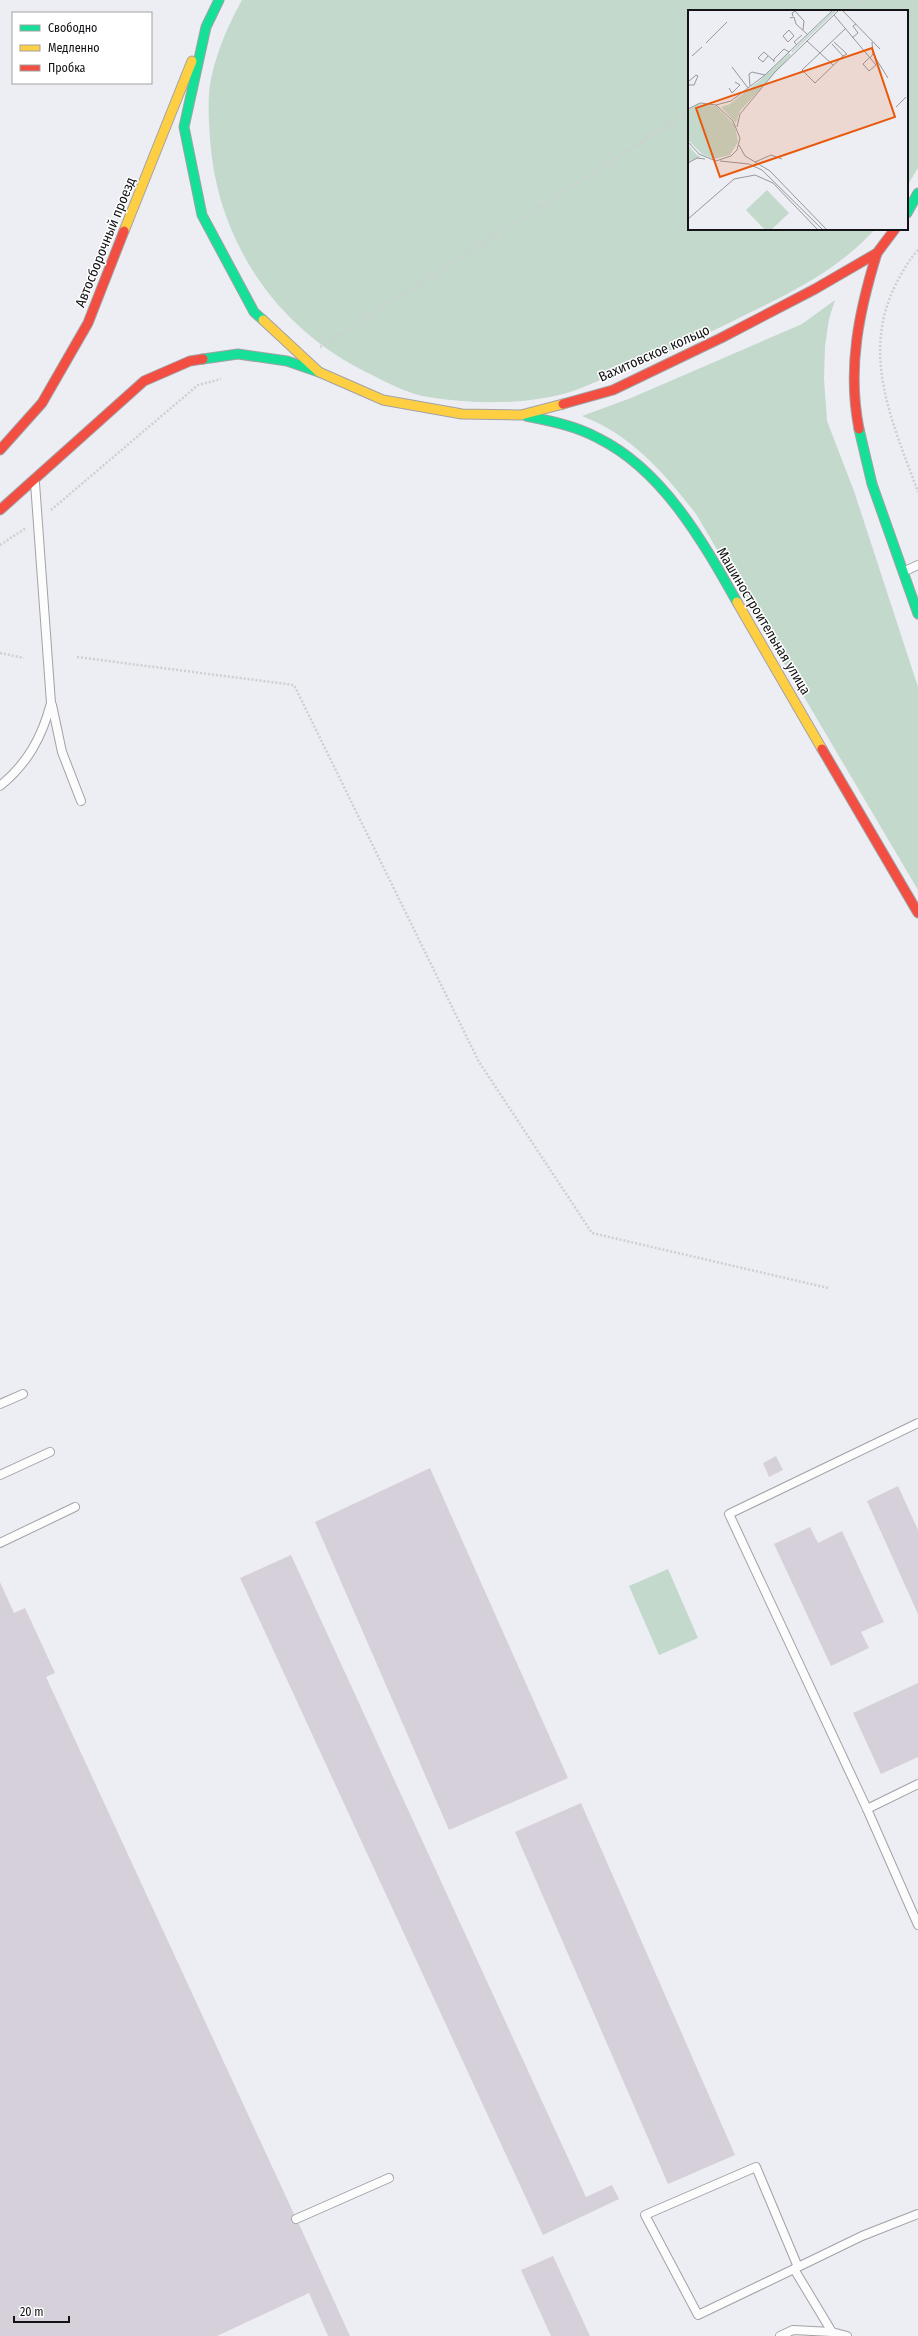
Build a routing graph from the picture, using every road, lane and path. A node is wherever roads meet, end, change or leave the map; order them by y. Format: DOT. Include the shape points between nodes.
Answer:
graph roads {
  1 [pos="219,0"];
  2 [pos="865,0"];
  3 [pos="849,10"];
  4 [pos="206,27"];
  5 [pos="688,113"];
  6 [pos="918,194"];
  7 [pos="908,211"];
  8 [pos="894,230"];
  9 [pos="918,250"];
  10 [pos="877,253"];
  11 [pos="303,357"];
  12 [pos="319,372"];
  13 [pos="228,377"];
  14 [pos="521,415"];
  15 [pos="0,450"];
  16 [pos="35,478"];
  17 [pos="918,492"];
  18 [pos="0,510"];
  19 [pos="38,521"];
  20 [pos="0,545"];
  21 [pos="918,565"];
  22 [pos="904,572"];
  23 [pos="918,614"];
  24 [pos="0,653"];
  25 [pos="24,658"];
  26 [pos="77,658"];
  27 [pos="51,703"];
  28 [pos="0,786"];
  29 [pos="81,801"];
  30 [pos="918,913"];
  31 [pos="828,1288"];
  32 [pos="23,1394"];
  33 [pos="0,1404"];
  34 [pos="918,1423"];
  35 [pos="50,1452"];
  36 [pos="0,1475"];
  37 [pos="75,1507"];
  38 [pos="0,1543"];
  39 [pos="918,1784"];
  40 [pos="866,1809"];
  41 [pos="918,1925"];
  42 [pos="389,2178"];
  43 [pos="918,2214"];
  44 [pos="296,2219"];
  45 [pos="796,2268"];
  46 [pos="832,2332"];
  47 [pos="780,2336"];
  48 [pos="847,2336"];
  1 -- 4 [label="main road, Вахитовское кольцо"];
  2 -- 3 [label="path"];
  4 -- 11 [label="main road, Вахитовское кольцо" via="184,127 202,215 254,312"];
  4 -- 15 [label="main road, Автосборочный проезд" via="88,323 42,403"];
  5 -- 11 [label="path"];
  6 -- 7 [label="main road"];
  8 -- 10 [label="main road, Вахитовское кольцо"];
  9 -- 17 [label="path" via="890,296 882,328 879,357 889,413"];
  10 -- 14 [label="main road, Вахитовское кольцо" via="721,338 613,390"];
  10 -- 22 [label="main road" via="862,303 854,351 854,404 862,452"];
  11 -- 12 [label="main road, Вахитовское кольцо"];
  12 -- 14 [label="main road, Вахитовское кольцо" via="383,400 462,414"];
  12 -- 16 [label="main road" via="287,360 238,354 190,362 144,381"];
  13 -- 19 [label="path" via="198,385"];
  14 -- 30 [label="main road, Машиностроительная улица" via="566,423 605,440 636,462 666,494 690,527 735,600"];
  16 -- 18 [label="main road"];
  16 -- 19 [label="lane"];
  19 -- 20 [label="path"];
  19 -- 27 [label="lane"];
  21 -- 22 [label="lane"];
  22 -- 23 [label="main road"];
  24 -- 25 [label="path"];
  26 -- 31 [label="path" via="294,685 479,1062 592,1233"];
  27 -- 28 [label="lane" via="35,746 18,771"];
  27 -- 29 [label="lane" via="62,752"];
  32 -- 33 [label="lane"];
  34 -- 40 [label="lane" via="729,1514"];
  35 -- 36 [label="lane"];
  37 -- 38 [label="lane"];
  39 -- 40 [label="lane"];
  40 -- 41 [label="lane"];
  42 -- 44 [label="lane"];
  43 -- 45 [label="lane" via="862,2236"];
  45 -- 45 [label="lane" via="698,2315 645,2215 756,2167"];
  45 -- 46 [label="lane"];
  46 -- 47 [label="lane" via="793,2330"];
  46 -- 48 [label="lane"];
}
